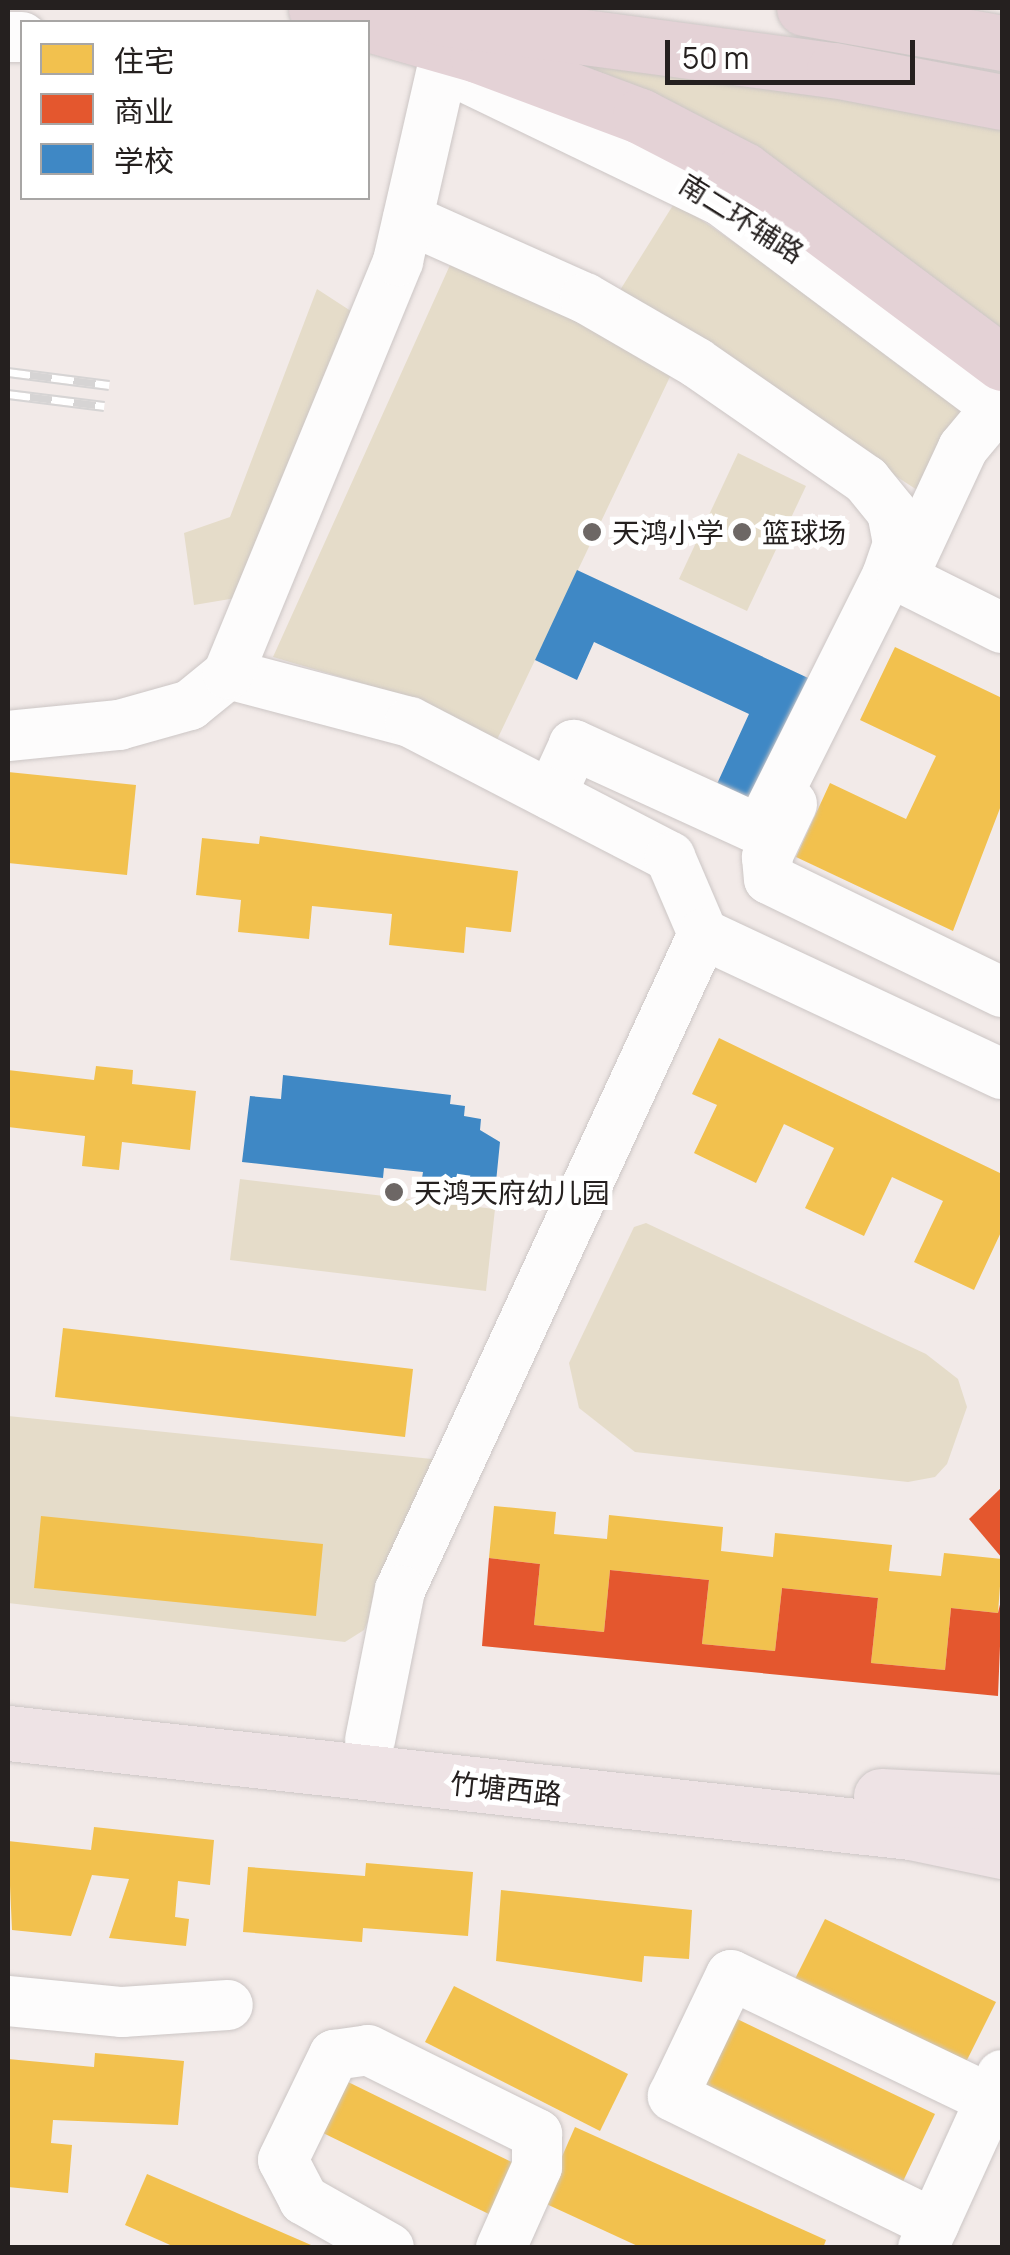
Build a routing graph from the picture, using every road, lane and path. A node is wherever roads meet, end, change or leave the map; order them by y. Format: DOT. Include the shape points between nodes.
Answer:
graph roads {
  1 [pos="804,8"];
  2 [pos="314,13"];
  3 [pos="342,20"];
  4 [pos="370,27"];
  5 [pos="370,33"];
  6 [pos="1002,43"];
  7 [pos="370,53"];
  8 [pos="448,70"];
  9 [pos="1002,102"];
  10 [pos="408,218"];
  11 [pos="1001,393"];
  12 [pos="902,578"];
  13 [pos="1002,628"];
  14 [pos="228,674"];
  15 [pos="8,736"];
  16 [pos="551,796"];
  17 [pos="703,934"];
  18 [pos="1002,992"];
  19 [pos="1002,1074"];
  20 [pos="8,1701"];
  21 [pos="8,1733"];
  22 [pos="370,1740"];
  23 [pos="1002,1802"];
  24 [pos="1002,1851"];
  25 [pos="8,2001"];
  26 [pos="228,2005"];
  27 [pos="990,2084"];
  28 [pos="929,2236"];
  29 [pos="390,2248"];
  30 [pos="502,2248"];
  1 -- 6 [label="highway"];
  2 -- 3 [label="highway"];
  2 -- 9 [label="highway" via="605,38"];
  4 -- 11 [label="highway" via="477,54 675,134 863,252"];
  5 -- 8 [label="street, 南二环辅路"];
  7 -- 8 [label="street, 南二环辅路"];
  8 -- 10 [label="street"];
  8 -- 11 [label="street, 南二环辅路" via="720,200"];
  10 -- 14 [label="street" via="398,261"];
  10 -- 16 [label="street" via="585,298 697,363 866,480 892,512 898,544 887,576 760,830 574,745"];
  11 -- 12 [label="street" via="963,448"];
  12 -- 13 [label="street"];
  12 -- 18 [label="street" via="767,857 770,879"];
  14 -- 15 [label="street" via="190,705 119,725"];
  14 -- 16 [label="street" via="410,722"];
  16 -- 17 [label="street" via="670,858"];
  17 -- 19 [label="street"];
  17 -- 22 [label="street" via="400,1590"];
  20 -- 22 [label="main road, 竹塘西路"];
  21 -- 24 [label="main road, 竹塘西路" via="911,1832"];
  22 -- 23 [label="main road, 竹塘西路"];
  25 -- 26 [label="street" via="122,2012"];
  27 -- 28 [label="street"];
  27 -- 28 [label="street" via="731,1975 672,2096"];
  29 -- 30 [label="street" via="304,2200 284,2160 334,2055 368,2050 536,2134 537,2167"];
}
